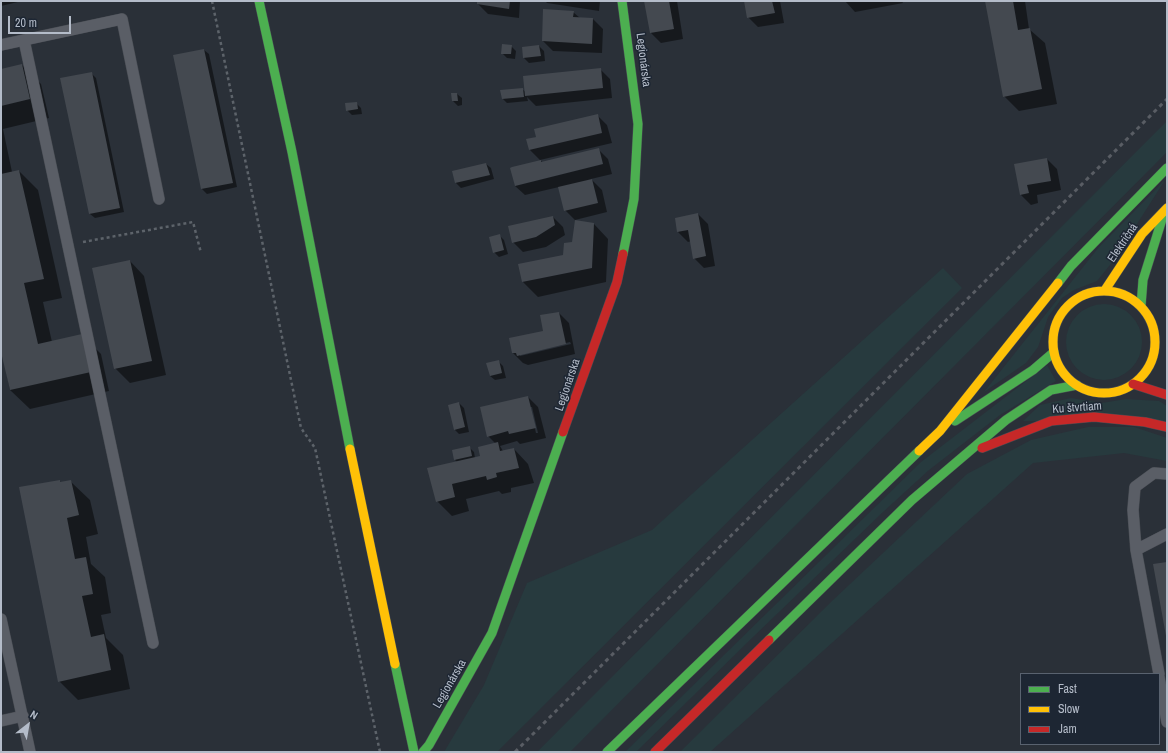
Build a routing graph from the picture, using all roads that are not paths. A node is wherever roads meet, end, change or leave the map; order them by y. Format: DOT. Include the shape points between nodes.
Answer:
graph roads {
  1 [pos="259,1"];
  2 [pos="622,1"];
  3 [pos="24,40"];
  4 [pos="1,45"];
  5 [pos="1167,168"];
  6 [pos="159,199"];
  7 [pos="1166,210"];
  8 [pos="1106,290"];
  9 [pos="1141,306"];
  10 [pos="1156,344"];
  11 [pos="1054,352"];
  12 [pos="1164,356"];
  13 [pos="1133,384"];
  14 [pos="1077,385"];
  15 [pos="1167,395"];
  16 [pos="1167,427"];
  17 [pos="940,431"];
  18 [pos="969,453"];
  19 [pos="1167,474"];
  20 [pos="1167,534"];
  21 [pos="1136,550"];
  22 [pos="1,619"];
  23 [pos="153,643"];
  24 [pos="1159,673"];
  25 [pos="1160,681"];
  26 [pos="23,716"];
  27 [pos="1,721"];
  28 [pos="1167,722"];
  29 [pos="30,752"];
  30 [pos="414,752"];
  31 [pos="423,752"];
  32 [pos="607,752"];
  33 [pos="655,752"];
  1 -- 30 [label="main road"];
  2 -- 31 [label="main road, Legionárska" via="638,124 634,199 617,282 492,634"];
  3 -- 4 [label="lane"];
  3 -- 6 [label="lane" via="122,19"];
  3 -- 23 [label="lane"];
  5 -- 17 [label="main road" via="1071,266"];
  7 -- 8 [label="main road, Električná" via="1142,234"];
  7 -- 9 [label="main road, Električná" via="1144,280"];
  8 -- 9 [label="main road" via="1125,295"];
  8 -- 11 [label="main road" via="1090,292 1076,299 1065,309 1057,322 1053,336"];
  9 -- 10 [label="main road" via="1150,317"];
  10 -- 12 [label="main road"];
  10 -- 13 [label="main road" via="1145,374"];
  11 -- 14 [label="main road" via="1058,365"];
  11 -- 17 [label="main road" via="1032,370"];
  13 -- 14 [label="main road" via="1118,391 1104,393 1090,391"];
  13 -- 15 [label="main road"];
  14 -- 18 [label="main road" via="1051,390 1006,420"];
  16 -- 18 [label="main road, Ku štvrtiam" via="1094,417 1051,421"];
  17 -- 32 [label="main road"];
  18 -- 33 [label="main road" via="912,500"];
  19 -- 21 [label="lane" via="1154,473 1136,487 1133,510"];
  20 -- 21 [label="lane"];
  21 -- 24 [label="lane"];
  22 -- 26 [label="lane"];
  25 -- 28 [label="lane"];
  26 -- 27 [label="lane"];
  26 -- 29 [label="lane"];
}
